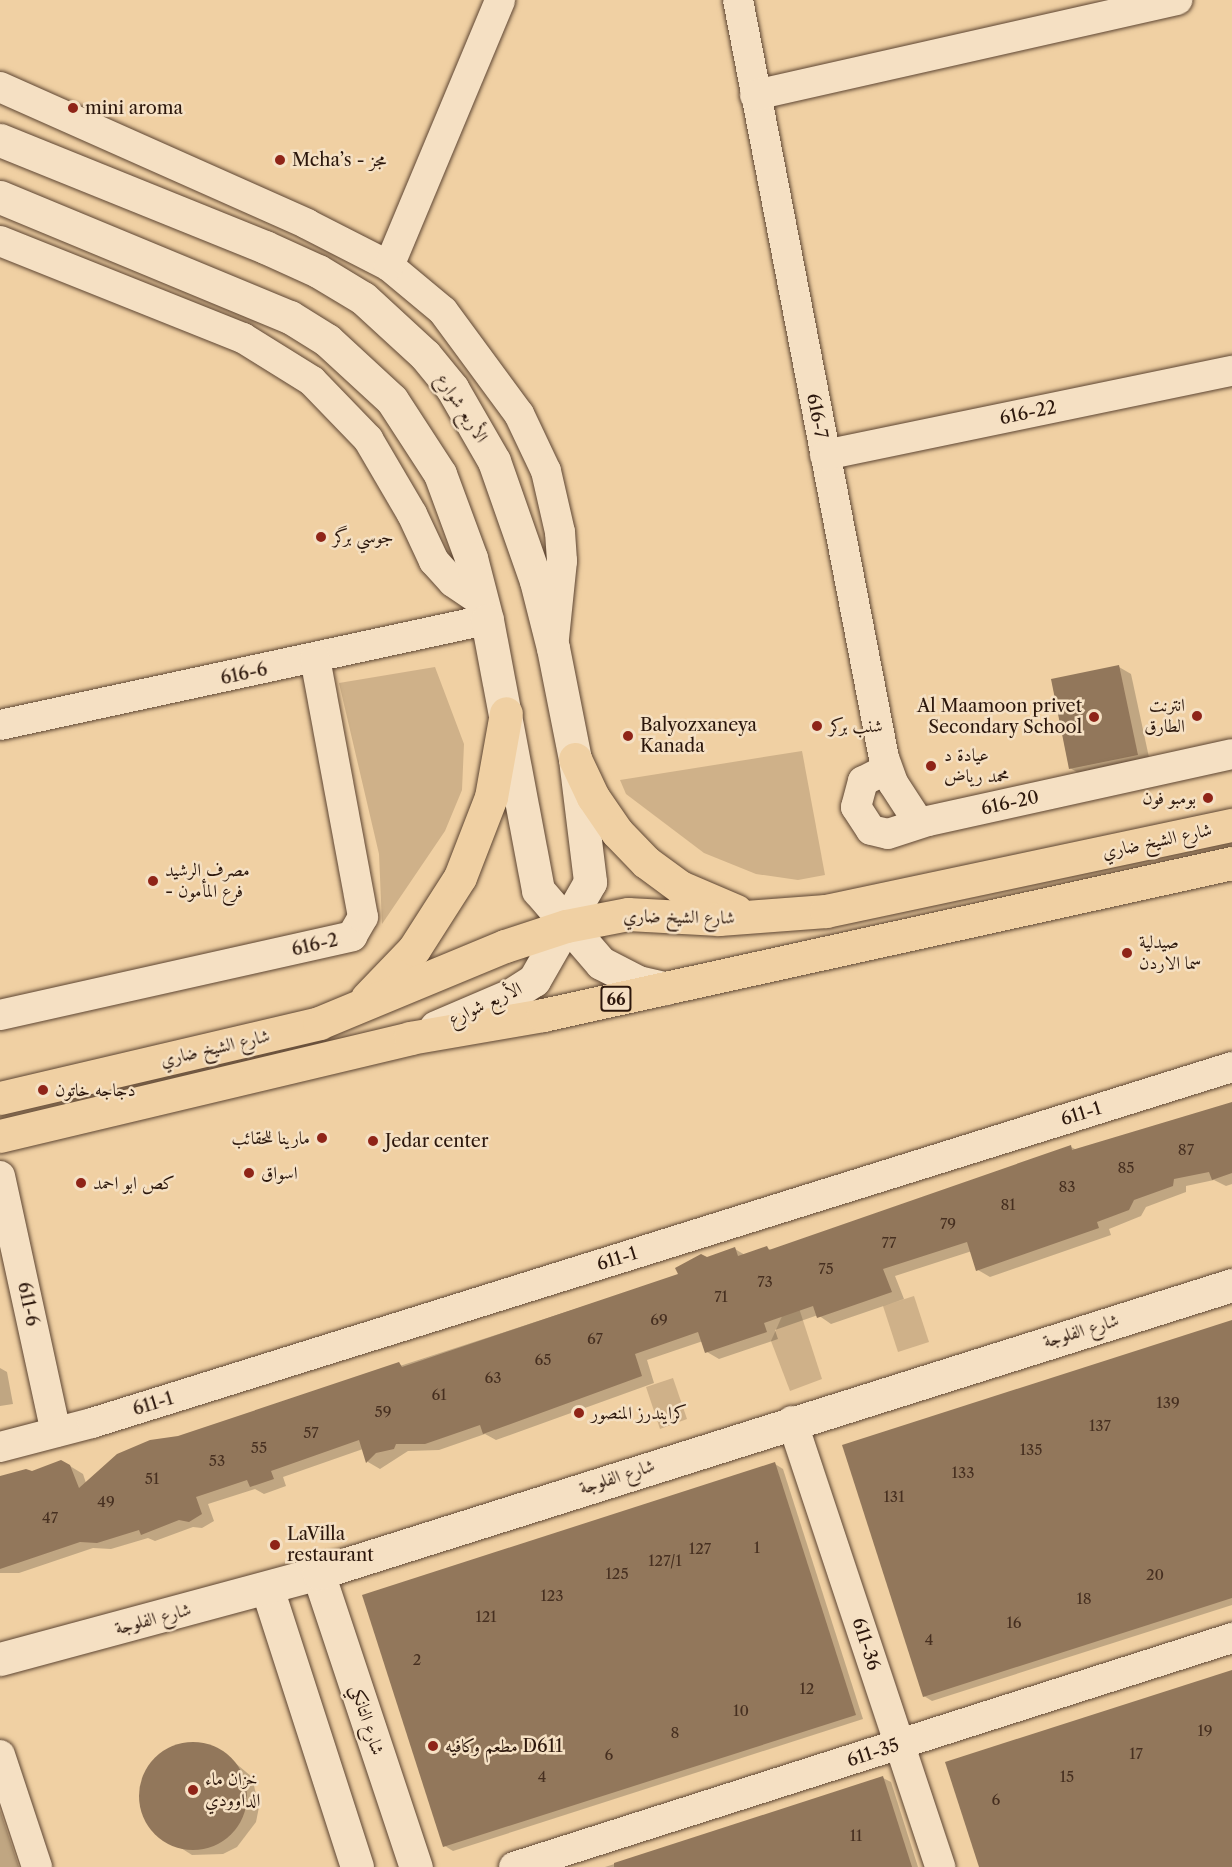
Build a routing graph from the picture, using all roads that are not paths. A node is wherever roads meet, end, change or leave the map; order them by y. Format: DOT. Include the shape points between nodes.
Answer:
graph roads {
  1 [pos="500,0"];
  2 [pos="738,0"];
  3 [pos="1177,0"];
  4 [pos="0,87"];
  5 [pos="755,95"];
  6 [pos="0,140"];
  7 [pos="0,197"];
  8 [pos="0,241"];
  9 [pos="389,267"];
  10 [pos="1232,371"];
  11 [pos="825,456"];
  12 [pos="486,612"];
  13 [pos="553,648"];
  14 [pos="315,659"];
  15 [pos="506,713"];
  16 [pos="0,725"];
  17 [pos="1232,754"];
  18 [pos="575,759"];
  19 [pos="887,769"];
  20 [pos="919,823"];
  21 [pos="1232,825"];
  22 [pos="1232,863"];
  23 [pos="758,917"];
  24 [pos="566,926"];
  25 [pos="665,988"];
  26 [pos="355,1010"];
  27 [pos="0,1015"];
  28 [pos="410,1038"];
  29 [pos="1232,1067"];
  30 [pos="0,1098"];
  31 [pos="0,1136"];
  32 [pos="0,1176"];
  33 [pos="1232,1285"];
  34 [pos="792,1421"];
  35 [pos="56,1432"];
  36 [pos="0,1447"];
  37 [pos="318,1573"];
  38 [pos="267,1588"];
  39 [pos="1232,1638"];
  40 [pos="0,1659"];
  41 [pos="899,1744"];
  42 [pos="0,1755"];
  43 [pos="37,1867"];
  44 [pos="357,1867"];
  45 [pos="416,1867"];
  46 [pos="514,1867"];
  47 [pos="940,1867"];
  1 -- 9 [label="street"];
  2 -- 5 [label="street, 616-7"];
  3 -- 5 [label="street"];
  4 -- 9 [label="street" via="307,224"];
  5 -- 11 [label="street, 616-7"];
  6 -- 13 [label="main road, الأربع شوارع" via="318,271 363,298 396,325 452,388 494,461 536,581"];
  7 -- 12 [label="main road" via="250,297 290,316 353,361 392,400 440,474"];
  8 -- 12 [label="street" via="243,338 312,381 368,439 407,504 434,561"];
  9 -- 13 [label="street" via="443,311 508,397 534,442 546,471 560,532 561,590"];
  10 -- 11 [label="street, 616-22"];
  11 -- 19 [label="street, 616-7"];
  12 -- 14 [label="street, 616-6"];
  12 -- 15 [label="main road"];
  13 -- 18 [label="main road, الأربع شوارع"];
  14 -- 16 [label="street, 616-6"];
  14 -- 27 [label="street, 616-2" via="363,916 356,931 338,940"];
  15 -- 24 [label="main road" via="534,879 546,902"];
  15 -- 26 [label="main road" via="491,797 460,877 414,949"];
  17 -- 20 [label="street, 616-20"];
  18 -- 23 [label="main road" via="593,797 617,832 646,862 680,887 718,905"];
  18 -- 24 [label="main road, الأربع شوارع" via="590,882"];
  19 -- 20 [label="street, 616-7"];
  19 -- 20 [label="street, 616-20" via="870,775 858,789 858,816 870,830 888,834"];
  21 -- 23 [label="main road, شارع الشيخ ضاري" via="826,911"];
  22 -- 25 [label="main road, شارع الشيخ ضاري / 66"];
  23 -- 24 [label="main road, شارع الشيخ ضاري" via="628,914"];
  24 -- 25 [label="main road" via="588,952 615,972"];
  24 -- 26 [label="main road, شارع الشيخ ضاري" via="505,946"];
  24 -- 28 [label="main road, الأربع شوارع" via="534,980 511,995"];
  25 -- 28 [label="main road, شارع الشيخ ضاري / 66" via="543,1015"];
  26 -- 30 [label="main road, شارع الشيخ ضاري" via="282,1032"];
  28 -- 31 [label="main road, شارع الشيخ ضاري / 66"];
  29 -- 35 [label="street, 611-1"];
  32 -- 35 [label="street, 611-6"];
  33 -- 34 [label="main road, شارع الفلوجة"];
  34 -- 37 [label="main road, شارع الفلوجة"];
  34 -- 41 [label="street, 611-36"];
  35 -- 36 [label="street, 611-1"];
  37 -- 38 [label="main road, شارع الفلوجة"];
  37 -- 45 [label="main road, شارع التانكي"];
  38 -- 40 [label="main road, شارع الفلوجة"];
  38 -- 44 [label="main road"];
  39 -- 41 [label="street, 611-35"];
  41 -- 46 [label="street, 611-35"];
  41 -- 47 [label="street, 611-36"];
  42 -- 43 [label="street"];
}
